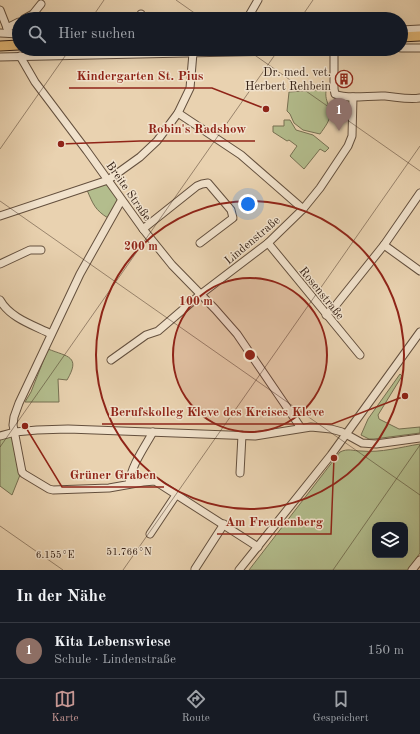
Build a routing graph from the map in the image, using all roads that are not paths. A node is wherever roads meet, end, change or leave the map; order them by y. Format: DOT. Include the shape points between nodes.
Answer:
graph roads {
  1 [pos="258,0"];
  2 [pos="41,4"];
  3 [pos="0,10"];
  4 [pos="35,12"];
  5 [pos="251,12"];
  6 [pos="12,27"];
  7 [pos="420,29"];
  8 [pos="8,30"];
  9 [pos="408,30"];
  10 [pos="12,31"];
  11 [pos="0,33"];
  12 [pos="420,36"];
  13 [pos="408,37"];
  14 [pos="12,45"];
  15 [pos="0,46"];
  16 [pos="408,48"];
  17 [pos="420,48"];
  18 [pos="20,56"];
  19 [pos="193,56"];
  20 [pos="334,56"];
  21 [pos="0,57"];
  22 [pos="353,97"];
  23 [pos="420,98"];
  24 [pos="178,113"];
  25 [pos="108,180"];
  26 [pos="420,194"];
  27 [pos="121,201"];
  28 [pos="303,209"];
  29 [pos="0,216"];
  30 [pos="143,230"];
  31 [pos="200,243"];
  32 [pos="268,243"];
  33 [pos="384,245"];
  34 [pos="41,250"];
  35 [pos="0,264"];
  36 [pos="420,271"];
  37 [pos="201,294"];
  38 [pos="0,300"];
  39 [pos="326,315"];
  40 [pos="420,332"];
  41 [pos="51,334"];
  42 [pos="360,355"];
  43 [pos="111,360"];
  44 [pos="301,428"];
  45 [pos="15,432"];
  46 [pos="153,432"];
  47 [pos="242,435"];
  48 [pos="346,435"];
  49 [pos="0,436"];
  50 [pos="420,438"];
  51 [pos="240,473"];
  52 [pos="129,484"];
  53 [pos="176,494"];
  54 [pos="224,524"];
  55 [pos="150,534"];
  56 [pos="258,547"];
  57 [pos="420,560"];
  58 [pos="195,569"];
  59 [pos="240,570"];
  60 [pos="412,570"];
  1 -- 5 [label="street"];
  2 -- 4 [label="street"];
  3 -- 8 [label="street"];
  6 -- 8 [label="street"];
  7 -- 9 [label="street"];
  8 -- 10 [label="street"];
  8 -- 11 [label="street"];
  12 -- 13 [label="main road"];
  14 -- 15 [label="main road"];
  16 -- 17 [label="street"];
  18 -- 21 [label="street"];
  18 -- 25 [label="street, Breite Straße" via="35,82"];
  19 -- 24 [label="street" via="190,88"];
  20 -- 22 [label="street" via="335,94"];
  22 -- 23 [label="street" via="368,95"];
  22 -- 28 [label="street, Lindenstraße" via="352,136 348,146"];
  24 -- 25 [label="street" via="157,141"];
  24 -- 28 [label="street" via="241,155"];
  25 -- 27 [label="street, Breite Straße"];
  25 -- 29 [label="street"];
  26 -- 33 [label="street"];
  27 -- 30 [label="street, Breite Straße"];
  27 -- 41 [label="street" via="80,274"];
  28 -- 32 [label="street, Lindenstraße"];
  30 -- 31 [label="street" via="197,186 208,183 231,210 233,218"];
  30 -- 37 [label="street, Breite Straße" via="172,265"];
  32 -- 37 [label="street, Lindenstraße"];
  32 -- 39 [label="street, Rosenstraße"];
  33 -- 36 [label="street"];
  33 -- 39 [label="street"];
  34 -- 35 [label="street" via="30,250"];
  37 -- 43 [label="street, Lindenstraße" via="158,331 146,335"];
  37 -- 44 [label="street, Breite Straße" via="237,334"];
  38 -- 41 [label="street" via="12,314"];
  39 -- 42 [label="street, Rosenstraße"];
  40 -- 48 [label="street"];
  41 -- 45 [label="street" via="18,403 13,425"];
  44 -- 47 [label="street" via="266,435"];
  44 -- 48 [label="street" via="325,428"];
  45 -- 46 [label="street"];
  45 -- 49 [label="street"];
  45 -- 52 [label="street" via="22,472 49,489 97,489"];
  46 -- 47 [label="street"];
  46 -- 52 [label="street" via="135,465"];
  47 -- 51 [label="street"];
  48 -- 50 [label="street" via="362,443 376,444"];
  48 -- 56 [label="street"];
  52 -- 53 [label="street" via="155,481"];
  53 -- 54 [label="street"];
  53 -- 55 [label="street"];
  54 -- 56 [label="street"];
  54 -- 58 [label="street"];
  56 -- 59 [label="street"];
  57 -- 60 [label="street"];
}
